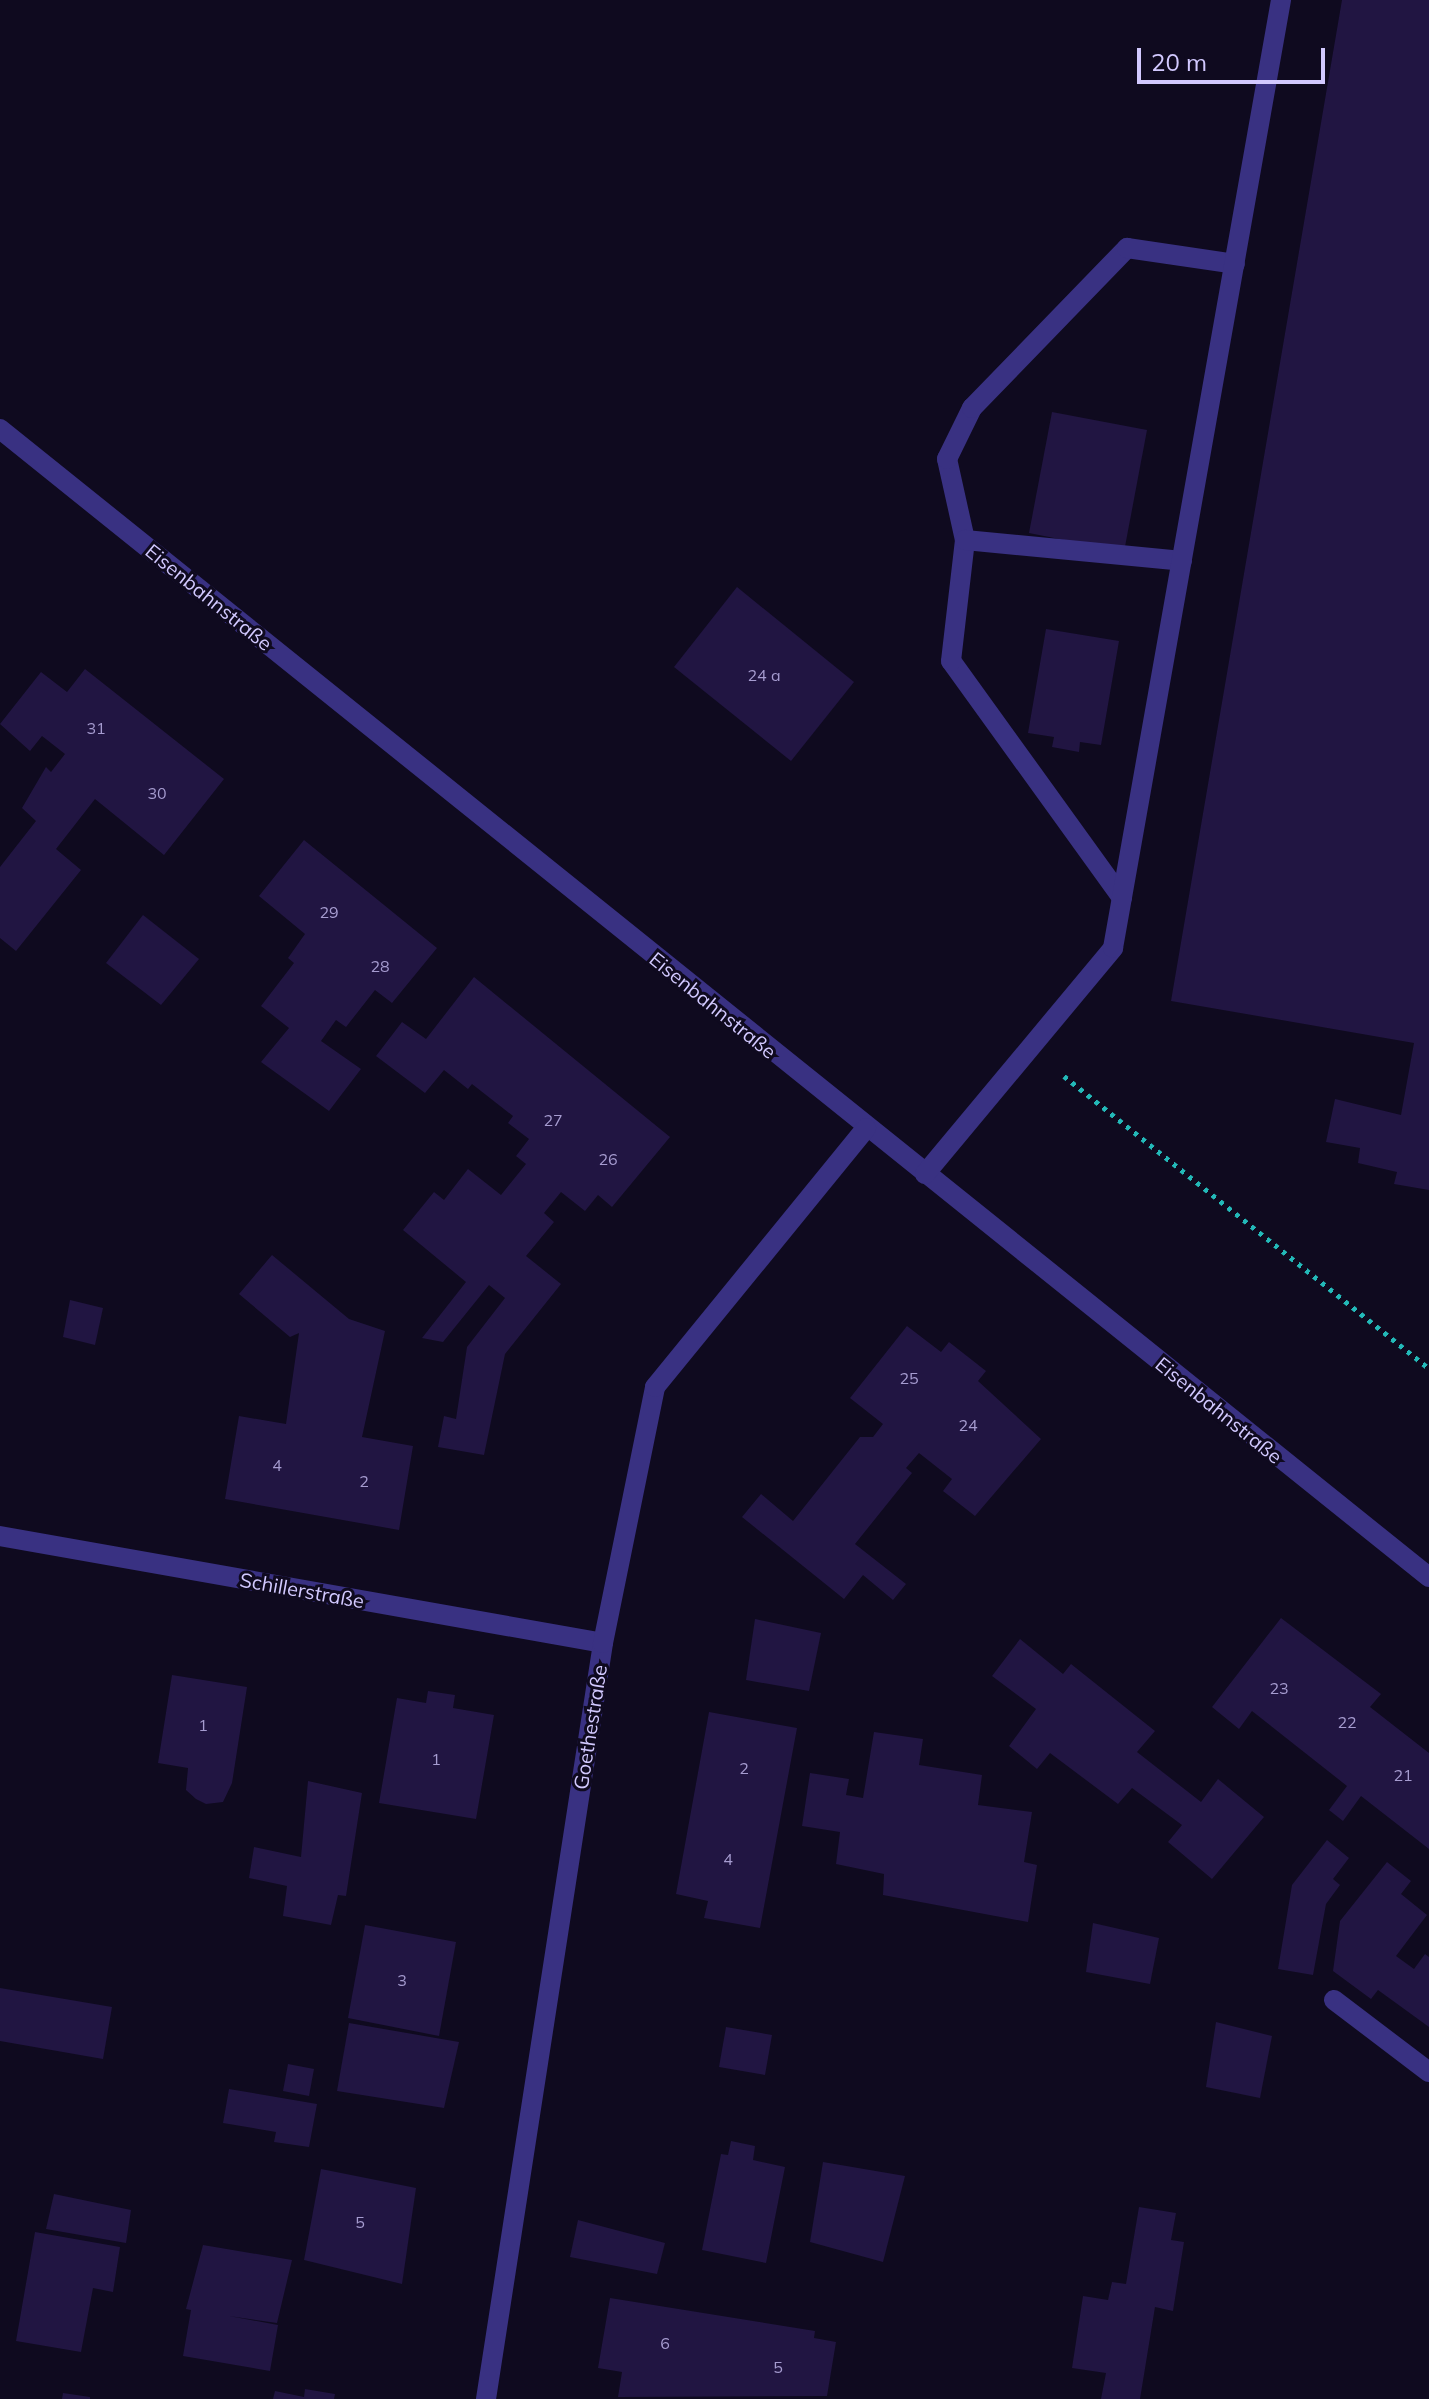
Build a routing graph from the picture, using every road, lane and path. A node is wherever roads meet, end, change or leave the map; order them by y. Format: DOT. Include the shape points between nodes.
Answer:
graph roads {
  1 [pos="1281,0"];
  2 [pos="1235,264"];
  3 [pos="0,429"];
  4 [pos="965,540"];
  5 [pos="1182,561"];
  6 [pos="1122,898"];
  7 [pos="1031,1049"];
  8 [pos="866,1128"];
  9 [pos="925,1174"];
  10 [pos="1429,1368"];
  11 [pos="0,1536"];
  12 [pos="1429,1577"];
  13 [pos="603,1643"];
  14 [pos="1334,2000"];
  15 [pos="1429,2072"];
  16 [pos="486,2399"];
  1 -- 2 [label="street"];
  2 -- 4 [label="street" via="1127,248 1116,259 972,408 947,459"];
  2 -- 5 [label="street"];
  3 -- 8 [label="street, Eisenbahnstraße"];
  4 -- 5 [label="street"];
  4 -- 6 [label="street" via="951,661"];
  5 -- 6 [label="street"];
  6 -- 7 [label="street" via="1113,948"];
  7 -- 9 [label="street"];
  7 -- 10 [label="path"];
  8 -- 9 [label="street, Eisenbahnstraße"];
  8 -- 13 [label="street, Goethestraße" via="655,1387"];
  9 -- 12 [label="street, Eisenbahnstraße"];
  11 -- 13 [label="street, Schillerstraße"];
  13 -- 16 [label="street, Goethestraße"];
  14 -- 15 [label="street"];
}
